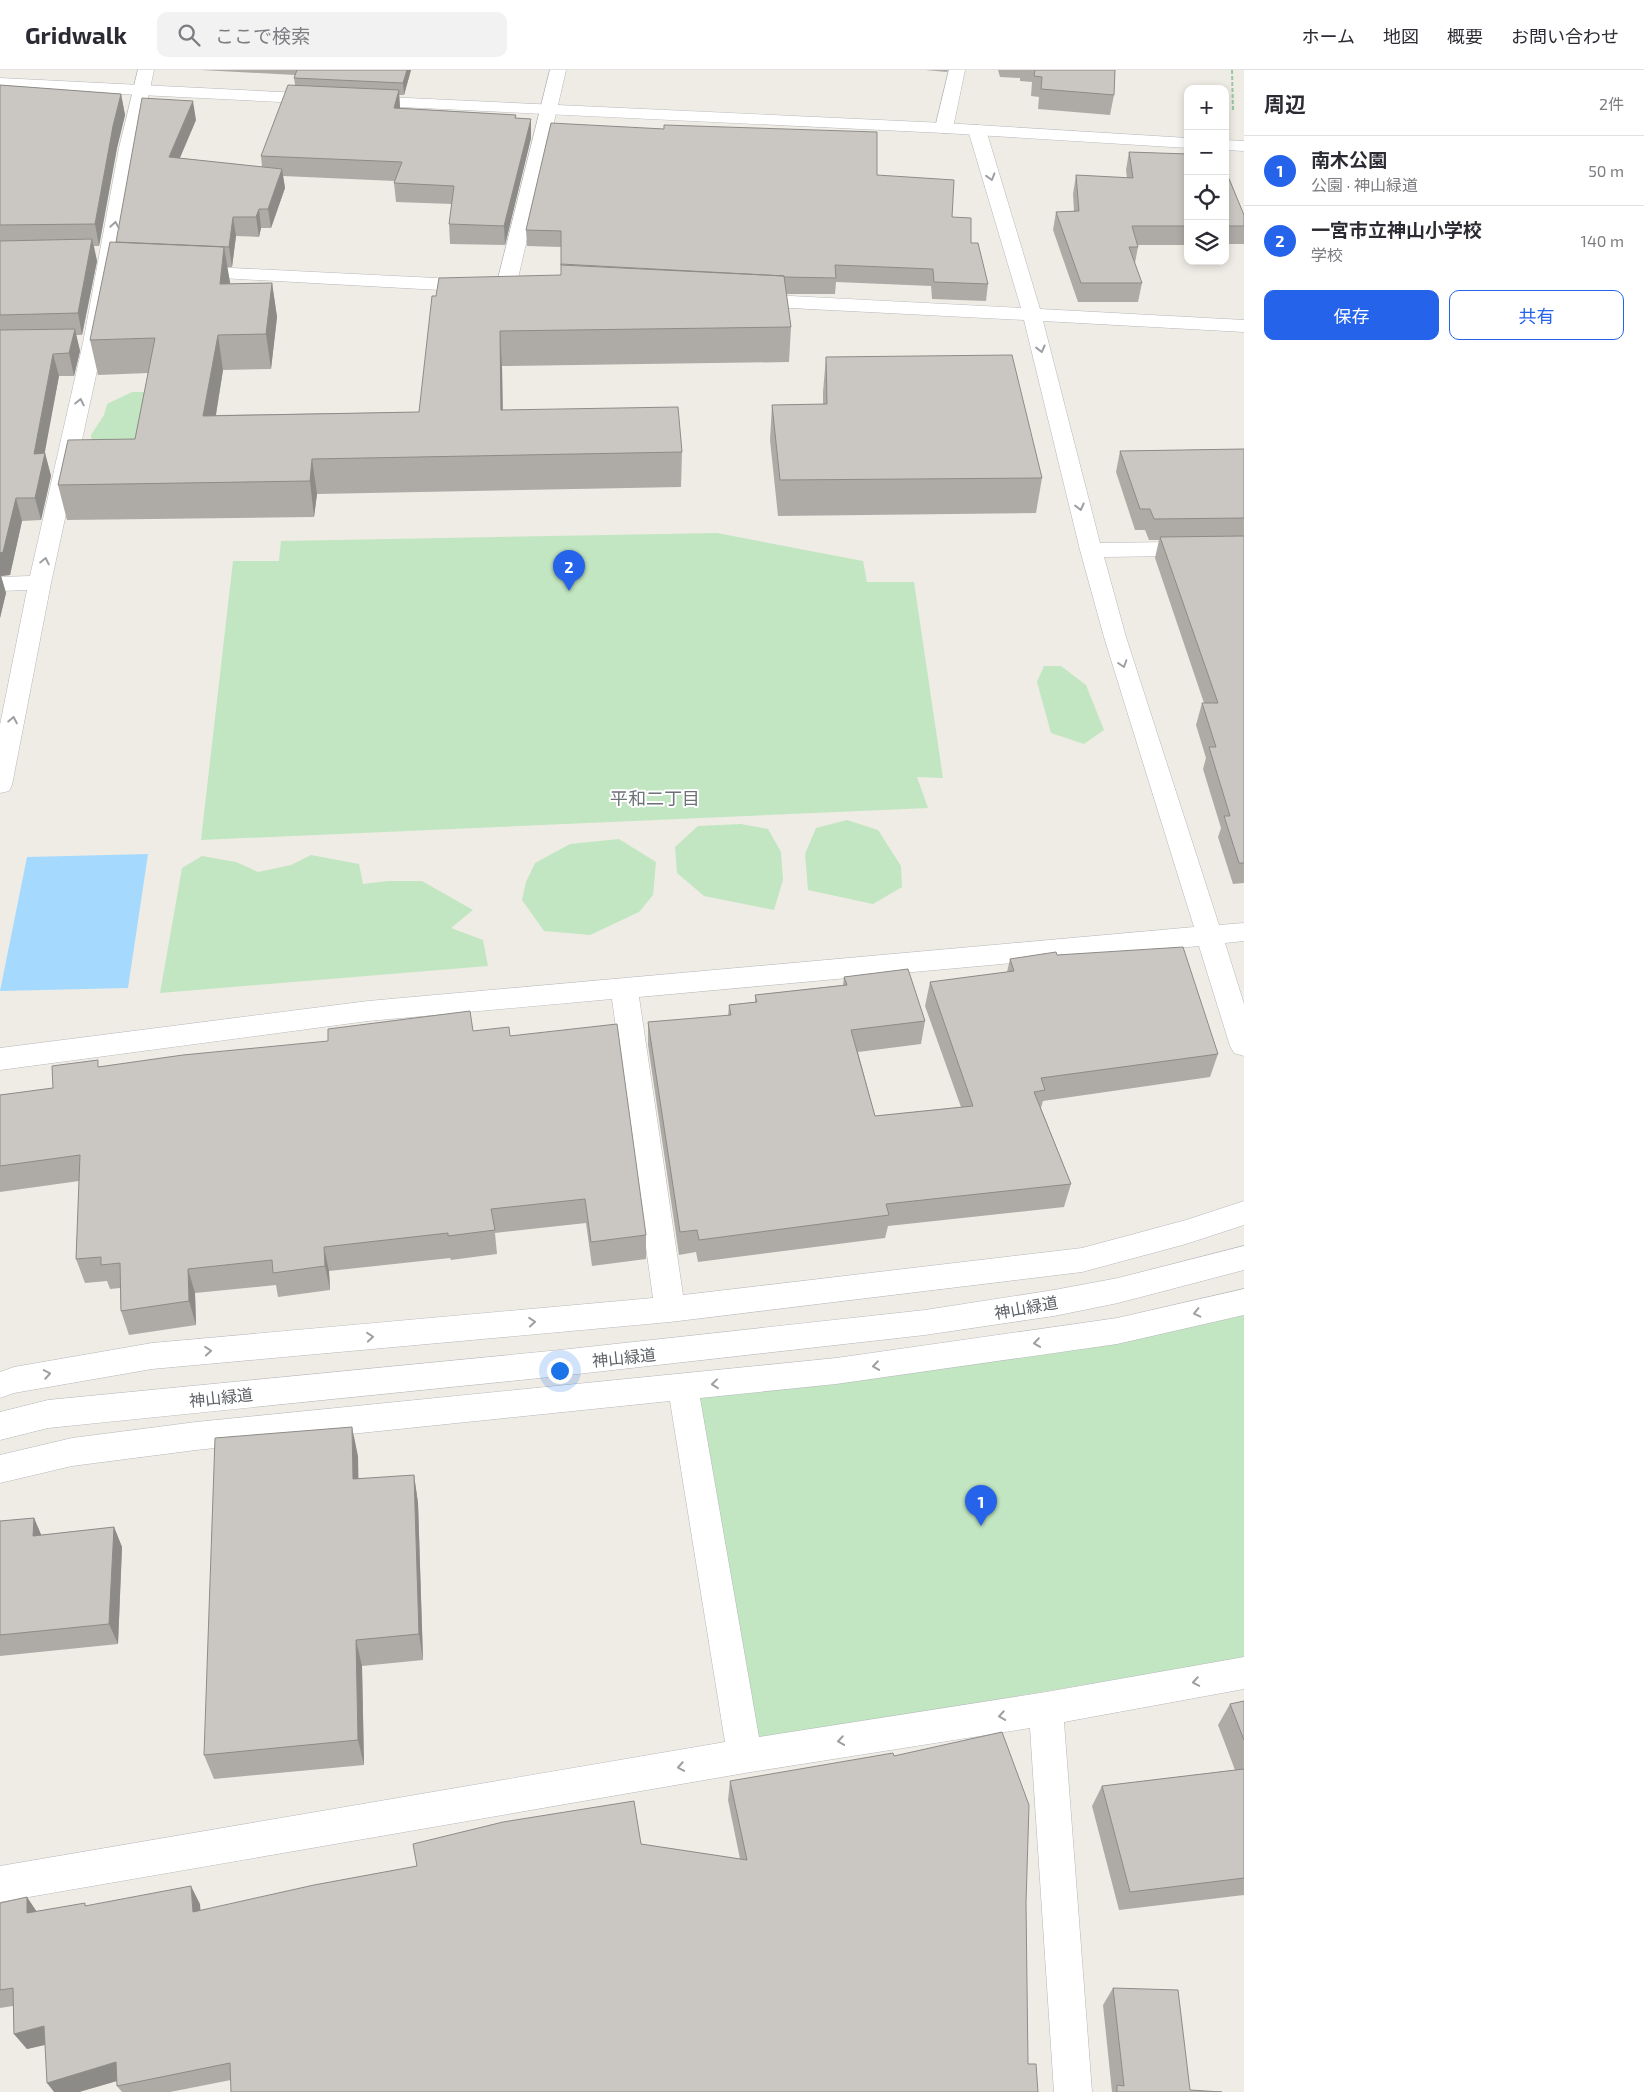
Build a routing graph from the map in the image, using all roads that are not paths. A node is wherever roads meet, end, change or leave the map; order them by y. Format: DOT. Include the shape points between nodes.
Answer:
graph roads {
  1 [pos="558,70"];
  2 [pos="957,70"];
  3 [pos="144,80"];
  4 [pos="0,83"];
  5 [pos="549,111"];
  6 [pos="944,128"];
  7 [pos="977,130"];
  8 [pos="1184,142"];
  9 [pos="1229,145"];
  10 [pos="1244,146"];
  11 [pos="178,271"];
  12 [pos="506,287"];
  13 [pos="526,288"];
  14 [pos="735,299"];
  15 [pos="1032,314"];
  16 [pos="1244,326"];
  17 [pos="1244,548"];
  18 [pos="1091,550"];
  19 [pos="40,583"];
  20 [pos="0,584"];
  21 [pos="0,785"];
  22 [pos="1244,932"];
  23 [pos="1209,936"];
  24 [pos="624,988"];
  25 [pos="1244,1046"];
  26 [pos="0,1059"];
  27 [pos="1244,1213"];
  28 [pos="1244,1258"];
  29 [pos="1244,1302"];
  30 [pos="670,1309"];
  31 [pos="0,1385"];
  32 [pos="683,1387"];
  33 [pos="0,1426"];
  34 [pos="0,1469"];
  35 [pos="1244,1673"];
  36 [pos="1046,1709"];
  37 [pos="745,1756"];
  38 [pos="0,1884"];
  39 [pos="1073,2092"];
  1 -- 5 [label="street"];
  2 -- 6 [label="street"];
  3 -- 4 [label="street"];
  3 -- 5 [label="street" via="345,100"];
  19 -- 3 [label="street, one-way" via="84,343 110,261 128,148"];
  5 -- 6 [label="street"];
  5 -- 12 [label="street"];
  6 -- 7 [label="street"];
  7 -- 8 [label="street"];
  7 -- 15 [label="street, one-way"];
  9 -- 10 [label="street"];
  11 -- 12 [label="street"];
  12 -- 13 [label="street"];
  14 -- 15 [label="street"];
  15 -- 16 [label="street"];
  15 -- 18 [label="street, one-way"];
  17 -- 18 [label="street"];
  18 -- 23 [label="street, one-way" via="1115,638"];
  19 -- 20 [label="street"];
  21 -- 19 [label="street, one-way"];
  22 -- 23 [label="street"];
  23 -- 24 [label="street"];
  23 -- 25 [label="street"];
  24 -- 26 [label="street" via="368,1011"];
  24 -- 30 [label="street"];
  27 -- 30 [label="street" via="1082,1260"];
  28 -- 33 [label="street, 神山緑道" via="1196,1273 1088,1296 948,1321 529,1367 48,1414"];
  29 -- 32 [label="street, one-way" via="1117,1332 836,1372"];
  31 -- 30 [label="street, one-way" via="152,1356"];
  32 -- 34 [label="street" via="196,1436 72,1452"];
  32 -- 37 [label="street"];
  35 -- 36 [label="street, one-way"];
  36 -- 37 [label="street, one-way"];
  36 -- 39 [label="street"];
  37 -- 38 [label="street, one-way"];
}
